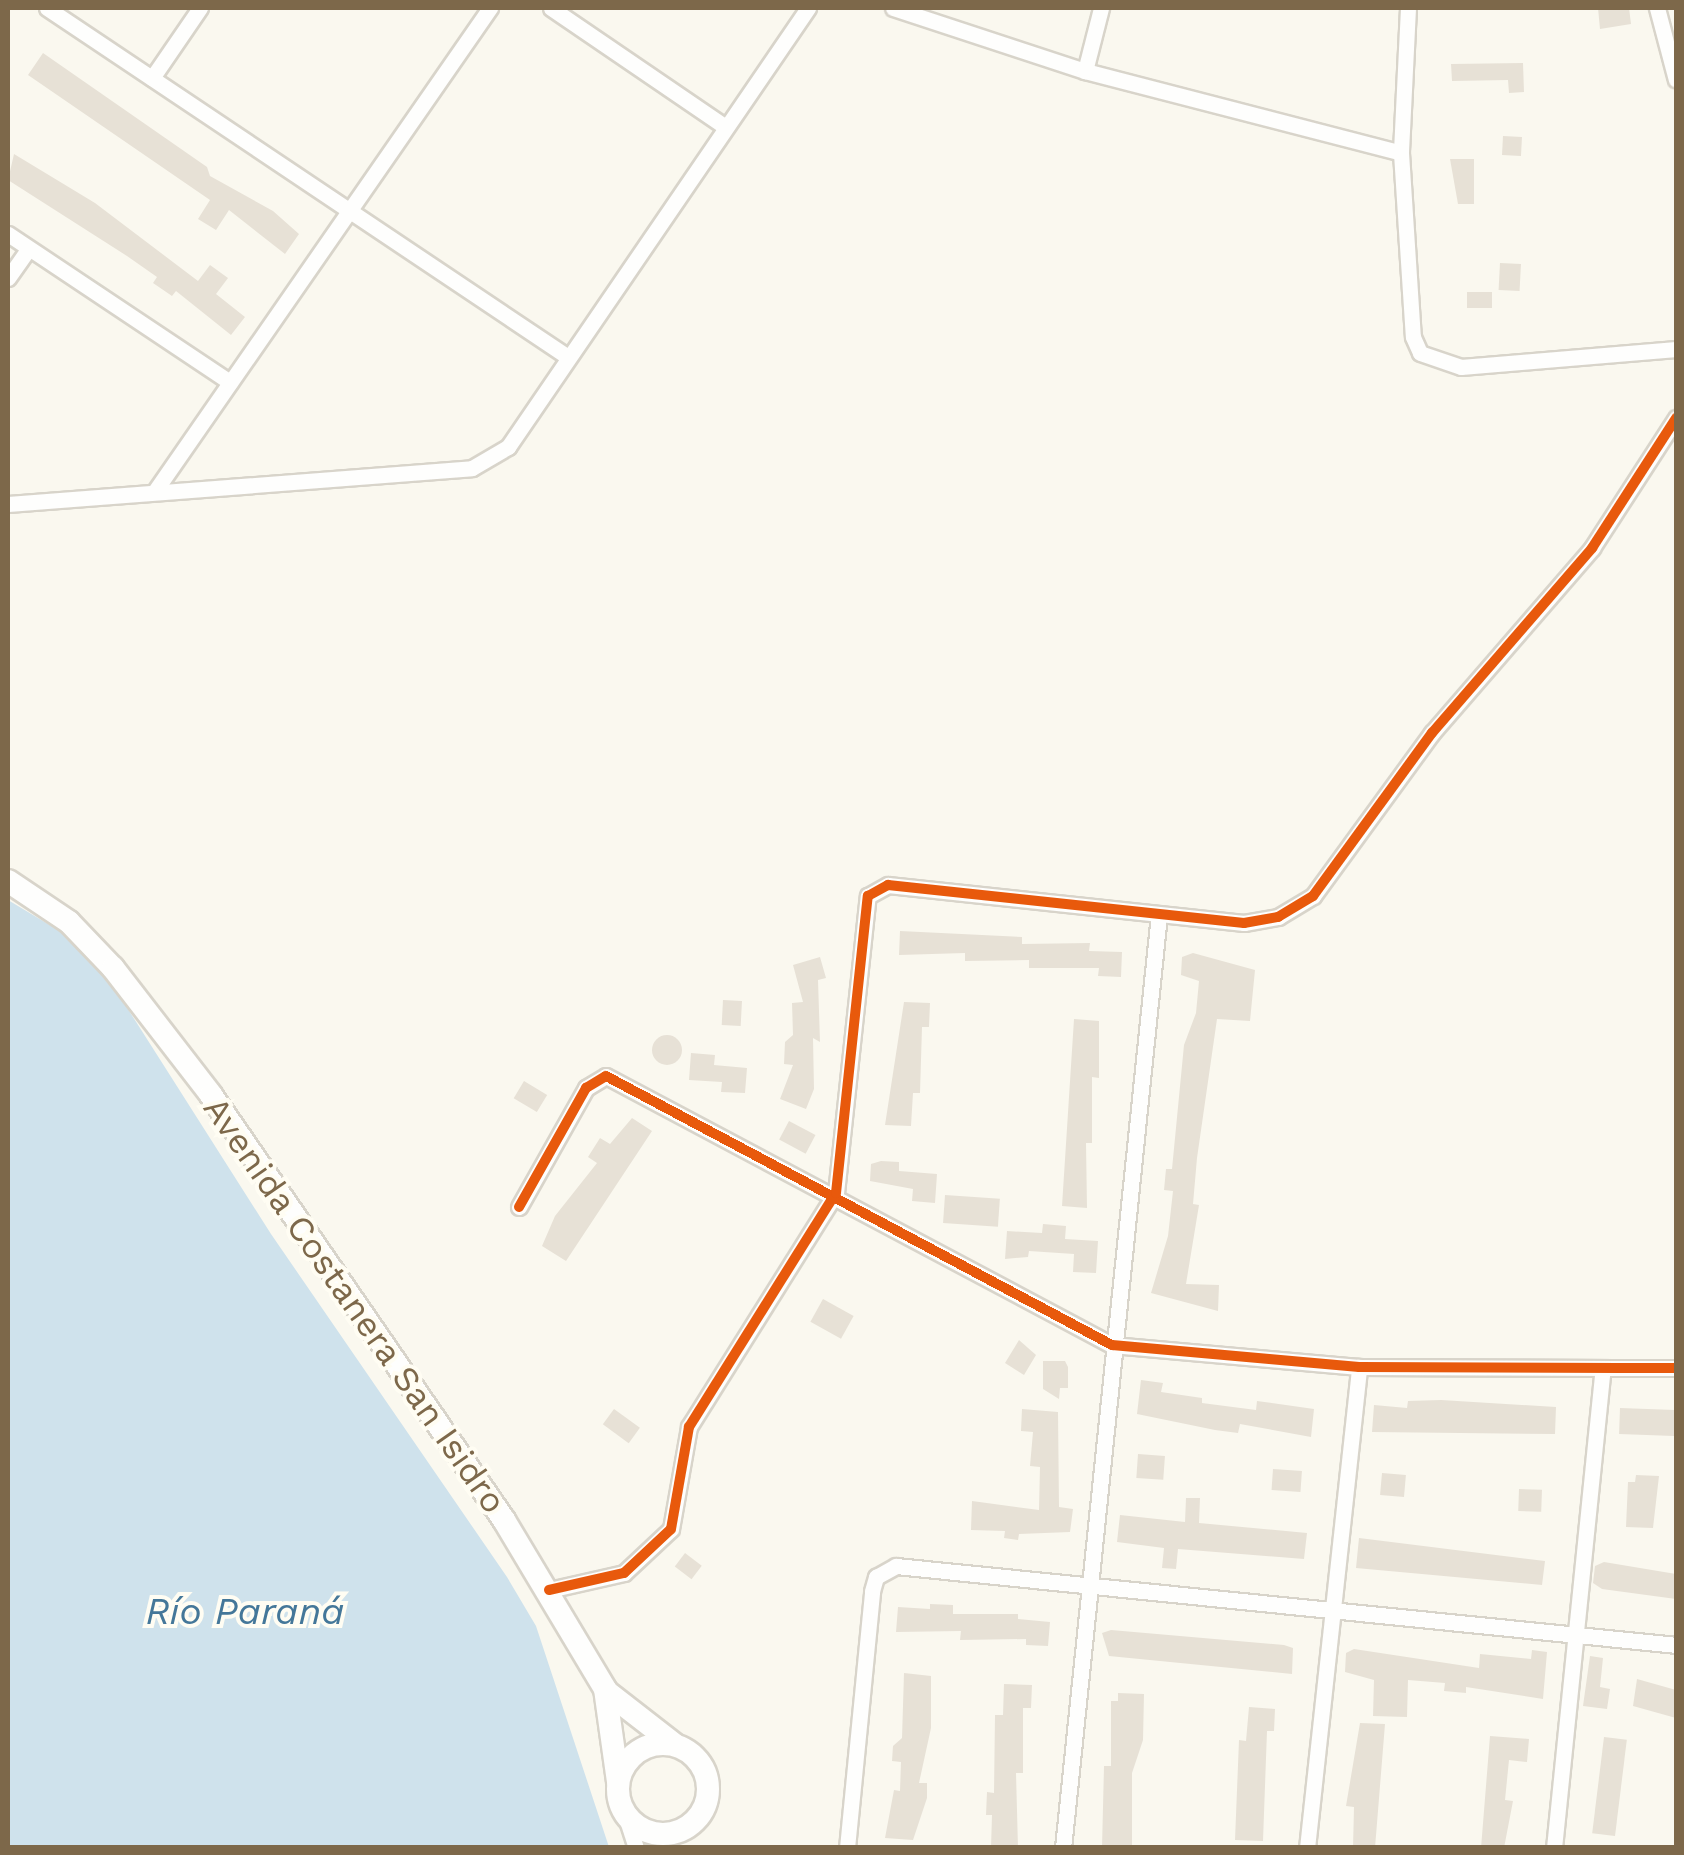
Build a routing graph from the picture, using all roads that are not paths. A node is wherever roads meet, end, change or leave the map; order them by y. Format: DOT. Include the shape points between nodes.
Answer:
graph roads {
  1 [pos="47,8"];
  2 [pos="200,8"];
  3 [pos="490,8"];
  4 [pos="551,8"];
  5 [pos="808,8"];
  6 [pos="894,8"];
  7 [pos="1101,8"];
  8 [pos="1408,8"];
  9 [pos="1656,8"];
  10 [pos="1085,70"];
  11 [pos="152,78"];
  12 [pos="1676,80"];
  13 [pos="724,126"];
  14 [pos="1401,153"];
  15 [pos="350,213"];
  16 [pos="8,234"];
  17 [pos="28,248"];
  18 [pos="8,278"];
  19 [pos="1676,349"];
  20 [pos="568,357"];
  21 [pos="230,382"];
  22 [pos="1676,418"];
  23 [pos="155,491"];
  24 [pos="8,504"];
  25 [pos="8,881"];
  26 [pos="1160,915"];
  27 [pos="836,1193"];
  28 [pos="519,1207"];
  29 [pos="1112,1345"];
  30 [pos="1359,1367"];
  31 [pos="1603,1368"];
  32 [pos="1676,1368"];
  33 [pos="1088,1584"];
  34 [pos="549,1590"];
  35 [pos="1335,1608"];
  36 [pos="1579,1633"];
  37 [pos="1676,1646"];
  38 [pos="605,1689"];
  39 [pos="674,1744"];
  40 [pos="618,1781"];
  41 [pos="705,1806"];
  42 [pos="642,1839"];
  43 [pos="668,1848"];
  44 [pos="694,1848"];
  45 [pos="846,1848"];
  46 [pos="1062,1848"];
  47 [pos="1308,1848"];
  48 [pos="1554,1848"];
  1 -- 11 [label="street"];
  2 -- 11 [label="street"];
  3 -- 15 [label="street"];
  4 -- 13 [label="street"];
  5 -- 13 [label="street"];
  6 -- 10 [label="street"];
  7 -- 10 [label="street"];
  8 -- 14 [label="street"];
  9 -- 12 [label="street"];
  10 -- 14 [label="street"];
  11 -- 15 [label="street"];
  13 -- 20 [label="street"];
  14 -- 19 [label="street" via="1413,337 1420,353 1461,367"];
  15 -- 20 [label="street"];
  15 -- 21 [label="street"];
  16 -- 17 [label="street"];
  17 -- 18 [label="street"];
  17 -- 21 [label="street"];
  20 -- 23 [label="street" via="508,447 472,468"];
  21 -- 23 [label="street"];
  22 -- 26 [label="street" via="1592,548 1432,733 1313,896 1278,917 1244,923"];
  23 -- 24 [label="street"];
  25 -- 34 [label="main road, Avenida Costanera San Isidro" via="68,922 113,968 211,1096"];
  26 -- 27 [label="street" via="877,888 864,908"];
  26 -- 29 [label="street"];
  27 -- 28 [label="street" via="606,1076 586,1088"];
  27 -- 29 [label="street"];
  27 -- 34 [label="street" via="689,1427 670,1529 624,1573"];
  29 -- 30 [label="street"];
  29 -- 33 [label="street"];
  30 -- 31 [label="street"];
  30 -- 35 [label="street"];
  31 -- 32 [label="street"];
  31 -- 36 [label="street"];
  33 -- 35 [label="street"];
  33 -- 45 [label="street" via="896,1566 876,1576"];
  33 -- 46 [label="street"];
  34 -- 38 [label="main road, Avenida Costanera San Isidro"];
  35 -- 36 [label="street"];
  35 -- 47 [label="street"];
  36 -- 37 [label="street"];
  36 -- 48 [label="street"];
  38 -- 39 [label="main road"];
  38 -- 40 [label="main road, Avenida Costanera San Isidro"];
  39 -- 40 [label="main road" via="632,1755"];
  39 -- 41 [label="main road" via="704,1768"];
  40 -- 42 [label="main road, Avenida Costanera San Isidro" via="624,1812"];
  41 -- 42 [label="main road" via="681,1830"];
  41 -- 44 [label="main road"];
  42 -- 43 [label="main road, Avenida Costanera San Isidro"];
}
